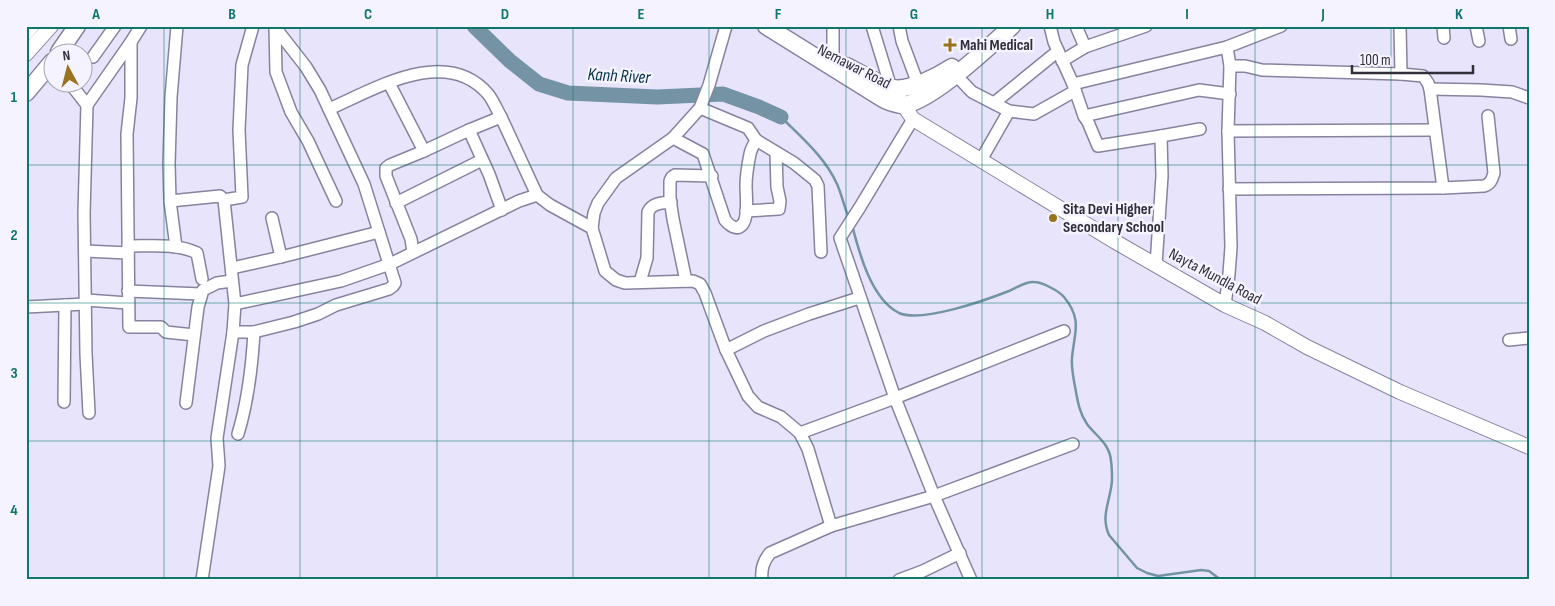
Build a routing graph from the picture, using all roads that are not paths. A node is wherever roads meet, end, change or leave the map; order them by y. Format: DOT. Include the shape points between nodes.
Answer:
graph roads {
  1 [pos="32,26"];
  2 [pos="51,26"];
  3 [pos="77,26"];
  4 [pos="116,26"];
  5 [pos="141,26"];
  6 [pos="176,26"];
  7 [pos="253,26"];
  8 [pos="275,26"];
  9 [pos="726,26"];
  10 [pos="766,26"];
  11 [pos="783,26"];
  12 [pos="833,26"];
  13 [pos="872,26"];
  14 [pos="899,26"];
  15 [pos="1002,26"];
  16 [pos="1012,26"];
  17 [pos="1050,26"];
  18 [pos="1076,26"];
  19 [pos="1146,26"];
  20 [pos="1281,26"];
  21 [pos="1400,26"];
  22 [pos="1476,26"];
  23 [pos="1509,26"];
  24 [pos="1114,31"];
  25 [pos="26,33"];
  26 [pos="1511,39"];
  27 [pos="1479,41"];
  28 [pos="66,42"];
  29 [pos="131,42"];
  30 [pos="1085,47"];
  31 [pos="1227,47"];
  32 [pos="26,54"];
  33 [pos="1060,56"];
  34 [pos="93,57"];
  35 [pos="833,59"];
  36 [pos="1230,66"];
  37 [pos="953,72"];
  38 [pos="42,74"];
  39 [pos="1400,74"];
  40 [pos="389,83"];
  41 [pos="918,84"];
  42 [pos="1074,87"];
  43 [pos="891,88"];
  44 [pos="1430,89"];
  45 [pos="77,92"];
  46 [pos="26,93"];
  47 [pos="1230,94"];
  48 [pos="1529,98"];
  49 [pos="994,103"];
  50 [pos="87,105"];
  51 [pos="902,105"];
  52 [pos="700,108"];
  53 [pos="329,109"];
  54 [pos="1009,111"];
  55 [pos="1084,116"];
  56 [pos="1488,116"];
  57 [pos="501,117"];
  58 [pos="913,119"];
  59 [pos="1200,129"];
  60 [pos="469,130"];
  61 [pos="1435,130"];
  62 [pos="1228,131"];
  63 [pos="1161,136"];
  64 [pos="673,138"];
  65 [pos="756,140"];
  66 [pos="424,151"];
  67 [pos="776,153"];
  68 [pos="482,160"];
  69 [pos="982,160"];
  70 [pos="712,176"];
  71 [pos="1443,188"];
  72 [pos="1230,189"];
  73 [pos="541,197"];
  74 [pos="224,200"];
  75 [pos="170,201"];
  76 [pos="336,201"];
  77 [pos="670,202"];
  78 [pos="396,203"];
  79 [pos="502,210"];
  80 [pos="746,211"];
  81 [pos="272,218"];
  82 [pos="593,220"];
  83 [pos="379,232"];
  84 [pos="176,247"];
  85 [pos="128,250"];
  86 [pos="85,251"];
  87 [pos="413,252"];
  88 [pos="821,252"];
  89 [pos="281,257"];
  90 [pos="390,264"];
  91 [pos="1156,265"];
  92 [pos="232,268"];
  93 [pos="202,279"];
  94 [pos="232,281"];
  95 [pos="686,281"];
  96 [pos="640,282"];
  97 [pos="128,291"];
  98 [pos="201,294"];
  99 [pos="860,298"];
  100 [pos="86,302"];
  101 [pos="128,303"];
  102 [pos="235,304"];
  103 [pos="65,305"];
  104 [pos="1224,305"];
  105 [pos="26,307"];
  106 [pos="1064,331"];
  107 [pos="233,332"];
  108 [pos="254,332"];
  109 [pos="194,336"];
  110 [pos="1529,338"];
  111 [pos="1509,340"];
  112 [pos="726,350"];
  113 [pos="895,398"];
  114 [pos="64,402"];
  115 [pos="186,403"];
  116 [pos="89,413"];
  117 [pos="238,434"];
  118 [pos="800,434"];
  119 [pos="1073,444"];
  120 [pos="1529,447"];
  121 [pos="934,496"];
  122 [pos="831,526"];
  123 [pos="960,553"];
  124 [pos="202,580"];
  125 [pos="762,580"];
  126 [pos="899,580"];
  127 [pos="972,580"];
  1 -- 25 [label="main road"];
  2 -- 32 [label="main road"];
  3 -- 28 [label="highway"];
  4 -- 34 [label="street"];
  5 -- 29 [label="street"];
  6 -- 75 [label="street" via="171,97"];
  7 -- 74 [label="street" via="242,65 239,130 242,197"];
  8 -- 53 [label="street" via="306,67"];
  8 -- 76 [label="street" via="276,72 291,112"];
  9 -- 52 [label="street"];
  10 -- 51 [label="highway" via="882,100"];
  11 -- 35 [label="highway, Nemawar Road"];
  12 -- 35 [label="street"];
  13 -- 43 [label="street"];
  14 -- 41 [label="street"];
  15 -- 37 [label="highway, Nemawar Road"];
  16 -- 37 [label="highway, Nemawar Road"];
  17 -- 33 [label="street"];
  18 -- 30 [label="street"];
  19 -- 24 [label="street"];
  20 -- 31 [label="street"];
  21 -- 39 [label="street"];
  22 -- 27 [label="street"];
  23 -- 26 [label="street"];
  24 -- 30 [label="street"];
  29 -- 50 [label="street"];
  29 -- 85 [label="street" via="127,134"];
  30 -- 33 [label="street"];
  31 -- 36 [label="street"];
  31 -- 42 [label="street"];
  33 -- 42 [label="street"];
  33 -- 49 [label="street"];
  35 -- 43 [label="highway, Nemawar Road"];
  36 -- 39 [label="street"];
  36 -- 47 [label="street"];
  37 -- 41 [label="highway, Nemawar Road"];
  37 -- 49 [label="street" via="972,92"];
  37 -- 51 [label="highway, Nemawar Road" via="918,101"];
  38 -- 46 [label="highway"];
  39 -- 44 [label="street" via="1423,76"];
  40 -- 53 [label="street"];
  40 -- 57 [label="street" via="420,73 453,73 478,84 489,95"];
  40 -- 66 [label="street"];
  41 -- 43 [label="highway, Nemawar Road" via="904,89"];
  42 -- 54 [label="street" via="1034,114"];
  42 -- 55 [label="street"];
  43 -- 51 [label="main road, Nayta Mundla Road"];
  44 -- 48 [label="street" via="1512,92"];
  44 -- 61 [label="street"];
  45 -- 50 [label="street"];
  47 -- 55 [label="street" via="1198,90"];
  47 -- 62 [label="street"];
  49 -- 54 [label="street"];
  50 -- 86 [label="street"];
  51 -- 58 [label="main road, Nayta Mundla Road"];
  52 -- 64 [label="street"];
  52 -- 65 [label="street" via="748,128"];
  53 -- 83 [label="street" via="364,184"];
  54 -- 69 [label="street"];
  55 -- 63 [label="street" via="1098,146"];
  56 -- 71 [label="street" via="1492,180 1484,186"];
  57 -- 60 [label="street"];
  57 -- 73 [label="street"];
  58 -- 69 [label="main road, Nayta Mundla Road"];
  58 -- 99 [label="street" via="840,238"];
  59 -- 63 [label="street"];
  60 -- 66 [label="street"];
  60 -- 68 [label="street"];
  61 -- 62 [label="street"];
  61 -- 71 [label="street"];
  62 -- 72 [label="street"];
  63 -- 91 [label="street" via="1162,176"];
  64 -- 70 [label="street" via="704,154"];
  64 -- 82 [label="street" via="616,178 598,203"];
  65 -- 67 [label="street"];
  65 -- 80 [label="street" via="750,153"];
  66 -- 78 [label="street" via="386,168"];
  67 -- 80 [label="street" via="779,209"];
  67 -- 88 [label="street" via="794,163 818,186"];
  68 -- 78 [label="street"];
  68 -- 79 [label="street"];
  69 -- 91 [label="main road, Nayta Mundla Road"];
  70 -- 77 [label="street" via="672,177"];
  70 -- 80 [label="street" via="729,225 742,225"];
  71 -- 72 [label="street"];
  72 -- 104 [label="street" via="1231,247"];
  73 -- 79 [label="street" via="520,201"];
  73 -- 82 [label="street"];
  74 -- 75 [label="street" via="220,196"];
  74 -- 92 [label="street"];
  75 -- 84 [label="street"];
  77 -- 95 [label="street"];
  77 -- 96 [label="street" via="653,205 648,212 647,258"];
  78 -- 87 [label="street"];
  79 -- 87 [label="street"];
  81 -- 89 [label="street"];
  82 -- 96 [label="street" via="605,271 625,283"];
  83 -- 89 [label="street"];
  83 -- 90 [label="street"];
  84 -- 85 [label="street"];
  84 -- 93 [label="street" via="197,254"];
  85 -- 86 [label="street"];
  85 -- 97 [label="street"];
  86 -- 100 [label="street"];
  87 -- 90 [label="street"];
  89 -- 92 [label="street"];
  90 -- 102 [label="street" via="341,281"];
  90 -- 108 [label="street" via="395,283 389,289 294,322"];
  91 -- 104 [label="main road, Nayta Mundla Road"];
  92 -- 94 [label="street"];
  94 -- 98 [label="street" via="217,283"];
  94 -- 102 [label="street"];
  95 -- 96 [label="street"];
  95 -- 112 [label="street" via="700,284"];
  97 -- 98 [label="street"];
  97 -- 101 [label="street"];
  98 -- 109 [label="street"];
  99 -- 112 [label="street" via="782,324"];
  99 -- 113 [label="street"];
  100 -- 101 [label="street"];
  100 -- 103 [label="street"];
  100 -- 116 [label="street"];
  101 -- 109 [label="street" via="129,327 162,327 166,332"];
  102 -- 107 [label="street"];
  103 -- 105 [label="street"];
  103 -- 114 [label="street"];
  104 -- 120 [label="main road, Nayta Mundla Road" via="1400,392"];
  106 -- 113 [label="street"];
  107 -- 108 [label="street"];
  107 -- 124 [label="street" via="217,438 219,466"];
  108 -- 117 [label="street" via="253,358"];
  109 -- 115 [label="street"];
  110 -- 111 [label="street"];
  112 -- 118 [label="street" via="748,396 758,407 781,417"];
  113 -- 118 [label="street"];
  113 -- 121 [label="street"];
  118 -- 122 [label="street" via="808,448"];
  119 -- 121 [label="street"];
  121 -- 122 [label="street"];
  121 -- 123 [label="street"];
  122 -- 125 [label="street" via="770,553 761,572"];
  123 -- 126 [label="street"];
  123 -- 127 [label="street"];
}
